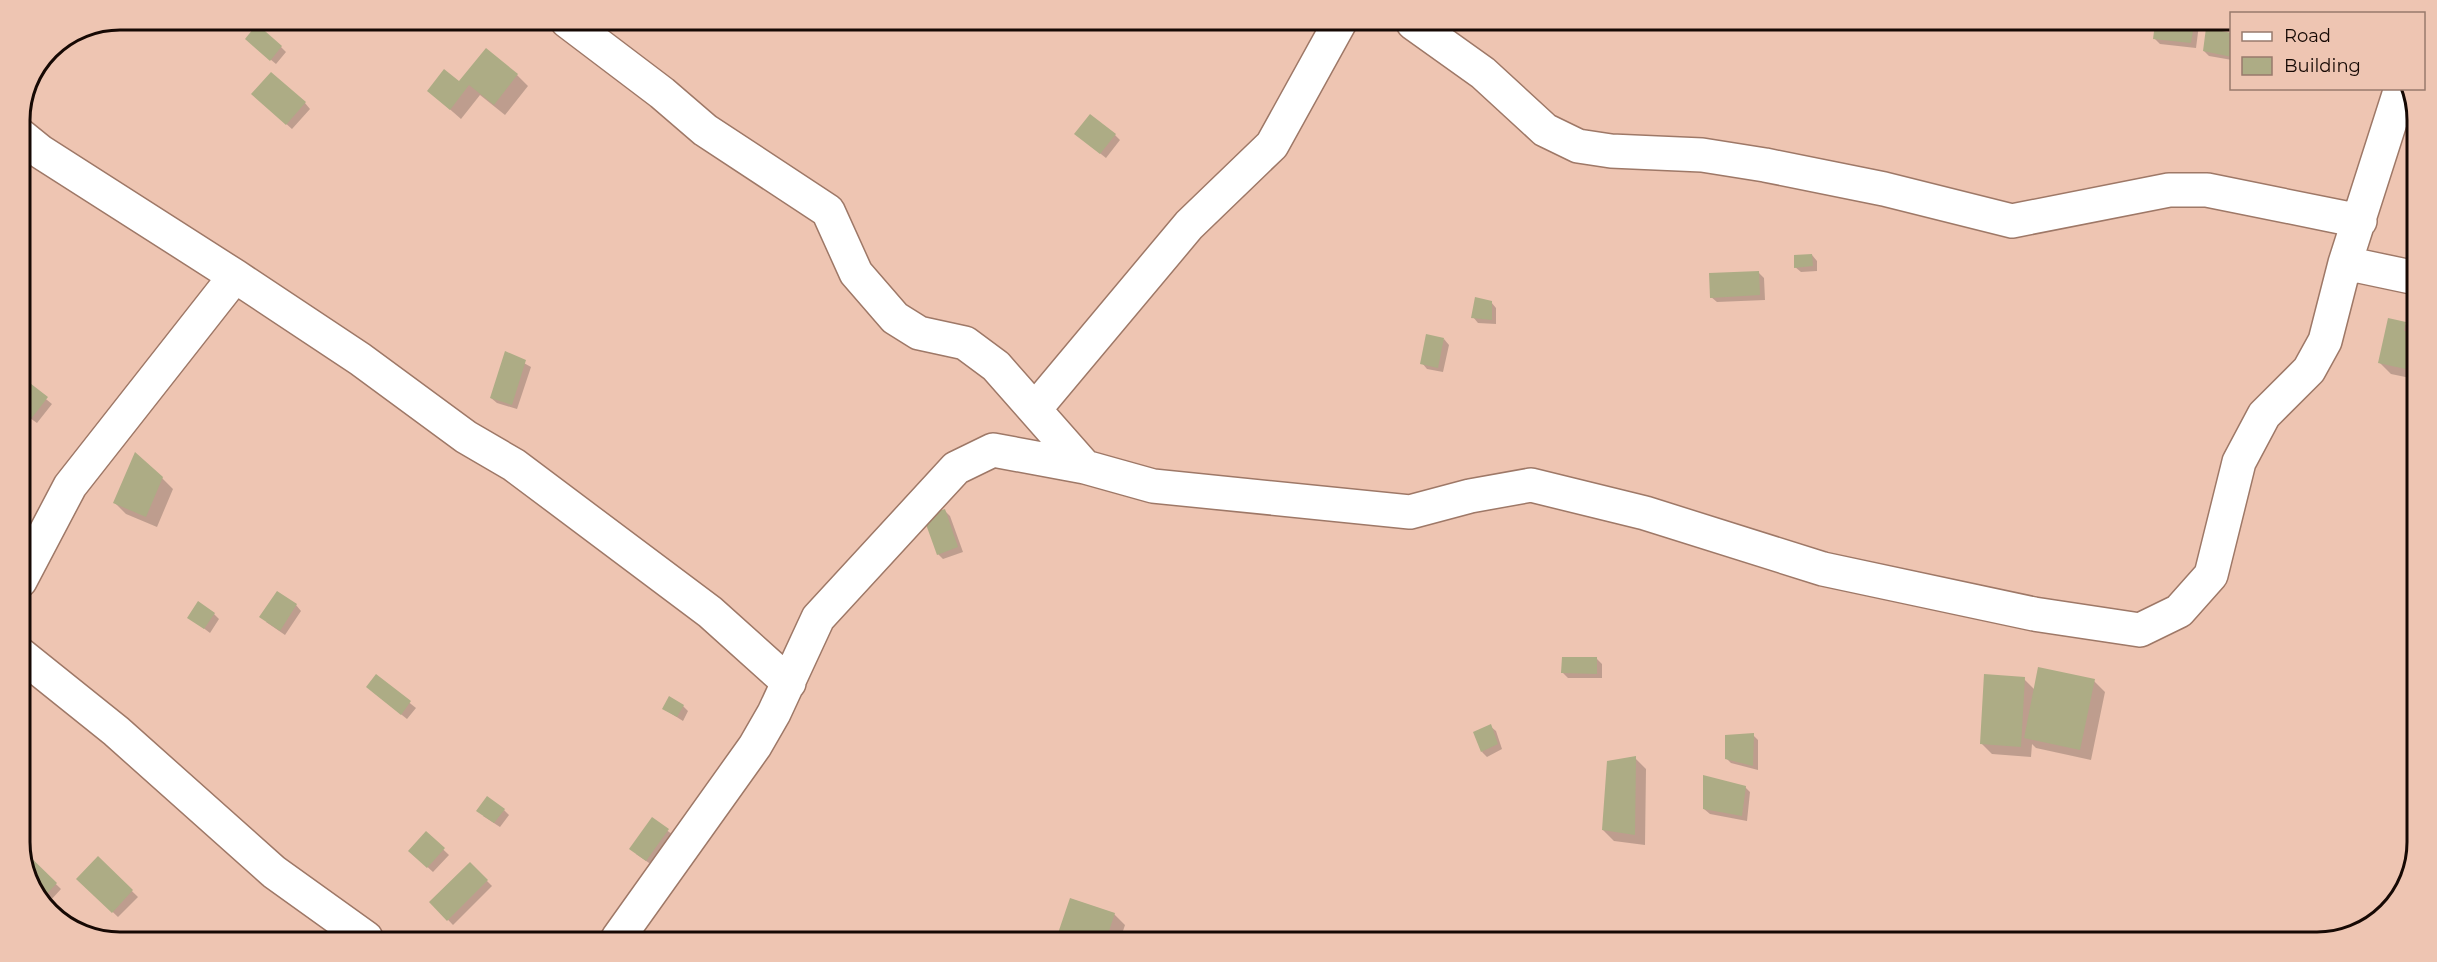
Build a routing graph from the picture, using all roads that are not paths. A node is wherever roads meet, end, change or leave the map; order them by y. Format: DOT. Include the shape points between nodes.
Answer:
graph roads {
  1 [pos="579,30"];
  2 [pos="1336,30"];
  3 [pos="1423,30"];
  4 [pos="2400,90"];
  5 [pos="30,143"];
  6 [pos="2360,221"];
  7 [pos="2345,263"];
  8 [pos="235,276"];
  9 [pos="2407,276"];
  10 [pos="1035,409"];
  11 [pos="1085,467"];
  12 [pos="30,562"];
  13 [pos="30,662"];
  14 [pos="789,683"];
  15 [pos="358,932"];
  16 [pos="622,932"];
  1 -- 10 [label="street" via="705,130 828,211 856,273 895,318 919,333 965,343 996,366"];
  2 -- 10 [label="street" via="1272,145 1189,225"];
  3 -- 6 [label="street" via="1483,74 1545,130 1578,146 1702,155 1765,165 2012,220 2169,190 2207,190"];
  4 -- 6 [label="street"];
  5 -- 8 [label="street"];
  6 -- 7 [label="street"];
  7 -- 9 [label="street"];
  7 -- 11 [label="street" via="2325,341 2309,370 2264,415 2239,462 2211,575 2179,611 2140,630 2034,614 1824,569 1645,513 1531,485 1410,512 1153,486"];
  8 -- 12 [label="street" via="70,486"];
  8 -- 14 [label="street" via="360,359 466,437 514,465 710,612"];
  10 -- 11 [label="street"];
  11 -- 14 [label="street" via="993,450 956,468 818,618"];
  13 -- 15 [label="street" via="116,731 274,872"];
  14 -- 16 [label="street" via="755,746"];
}
